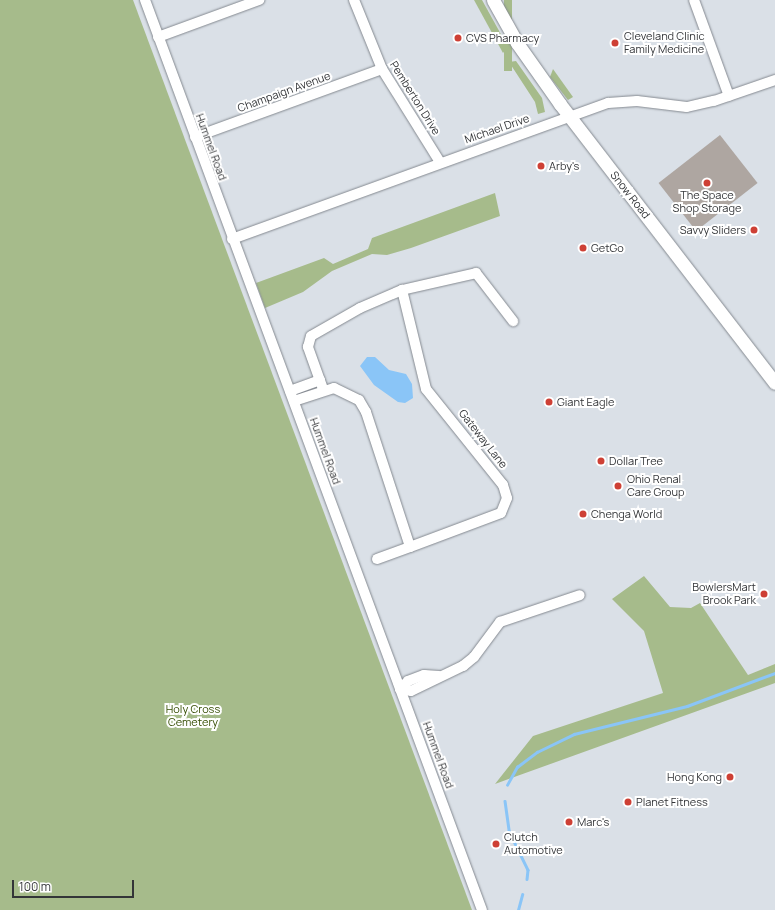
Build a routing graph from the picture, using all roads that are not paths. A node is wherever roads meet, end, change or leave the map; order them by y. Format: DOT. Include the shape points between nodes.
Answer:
graph roads {
  1 [pos="145,0"];
  2 [pos="259,0"];
  3 [pos="354,0"];
  4 [pos="493,0"];
  5 [pos="694,0"];
  6 [pos="158,37"];
  7 [pos="382,69"];
  8 [pos="775,80"];
  9 [pos="730,96"];
  10 [pos="569,116"];
  11 [pos="195,137"];
  12 [pos="440,162"];
  13 [pos="232,239"];
  14 [pos="402,290"];
  15 [pos="513,321"];
  16 [pos="775,383"];
  17 [pos="322,385"];
  18 [pos="292,396"];
  19 [pos="410,547"];
  20 [pos="377,559"];
  21 [pos="580,595"];
  22 [pos="400,689"];
  23 [pos="482,910"];
  1 -- 6 [label="street, Hummel Road"];
  2 -- 6 [label="street"];
  3 -- 7 [label="street, Pemberton Drive"];
  4 -- 10 [label="main road, Snow Road" via="516,43"];
  5 -- 9 [label="street"];
  6 -- 11 [label="street, Hummel Road"];
  7 -- 11 [label="street, Champaign Avenue"];
  7 -- 12 [label="street, Pemberton Drive"];
  8 -- 9 [label="street, Michael Drive"];
  9 -- 10 [label="street, Michael Drive" via="687,107 621,102"];
  10 -- 12 [label="street, Michael Drive"];
  10 -- 16 [label="main road, Snow Road"];
  11 -- 13 [label="street, Hummel Road"];
  12 -- 13 [label="street, Michael Drive"];
  13 -- 18 [label="street, Hummel Road"];
  14 -- 15 [label="street" via="476,273"];
  14 -- 17 [label="street" via="360,308 311,336 308,347"];
  14 -- 19 [label="street, Gateway Lane" via="426,389 503,485 507,498 501,513"];
  17 -- 18 [label="street"];
  17 -- 19 [label="street" via="342,389 359,400 366,412"];
  18 -- 22 [label="street, Hummel Road"];
  19 -- 20 [label="street, Gateway Lane"];
  21 -- 22 [label="street" via="500,622 472,659 456,670 439,676 424,675 408,681"];
  22 -- 23 [label="street, Hummel Road"];
}
